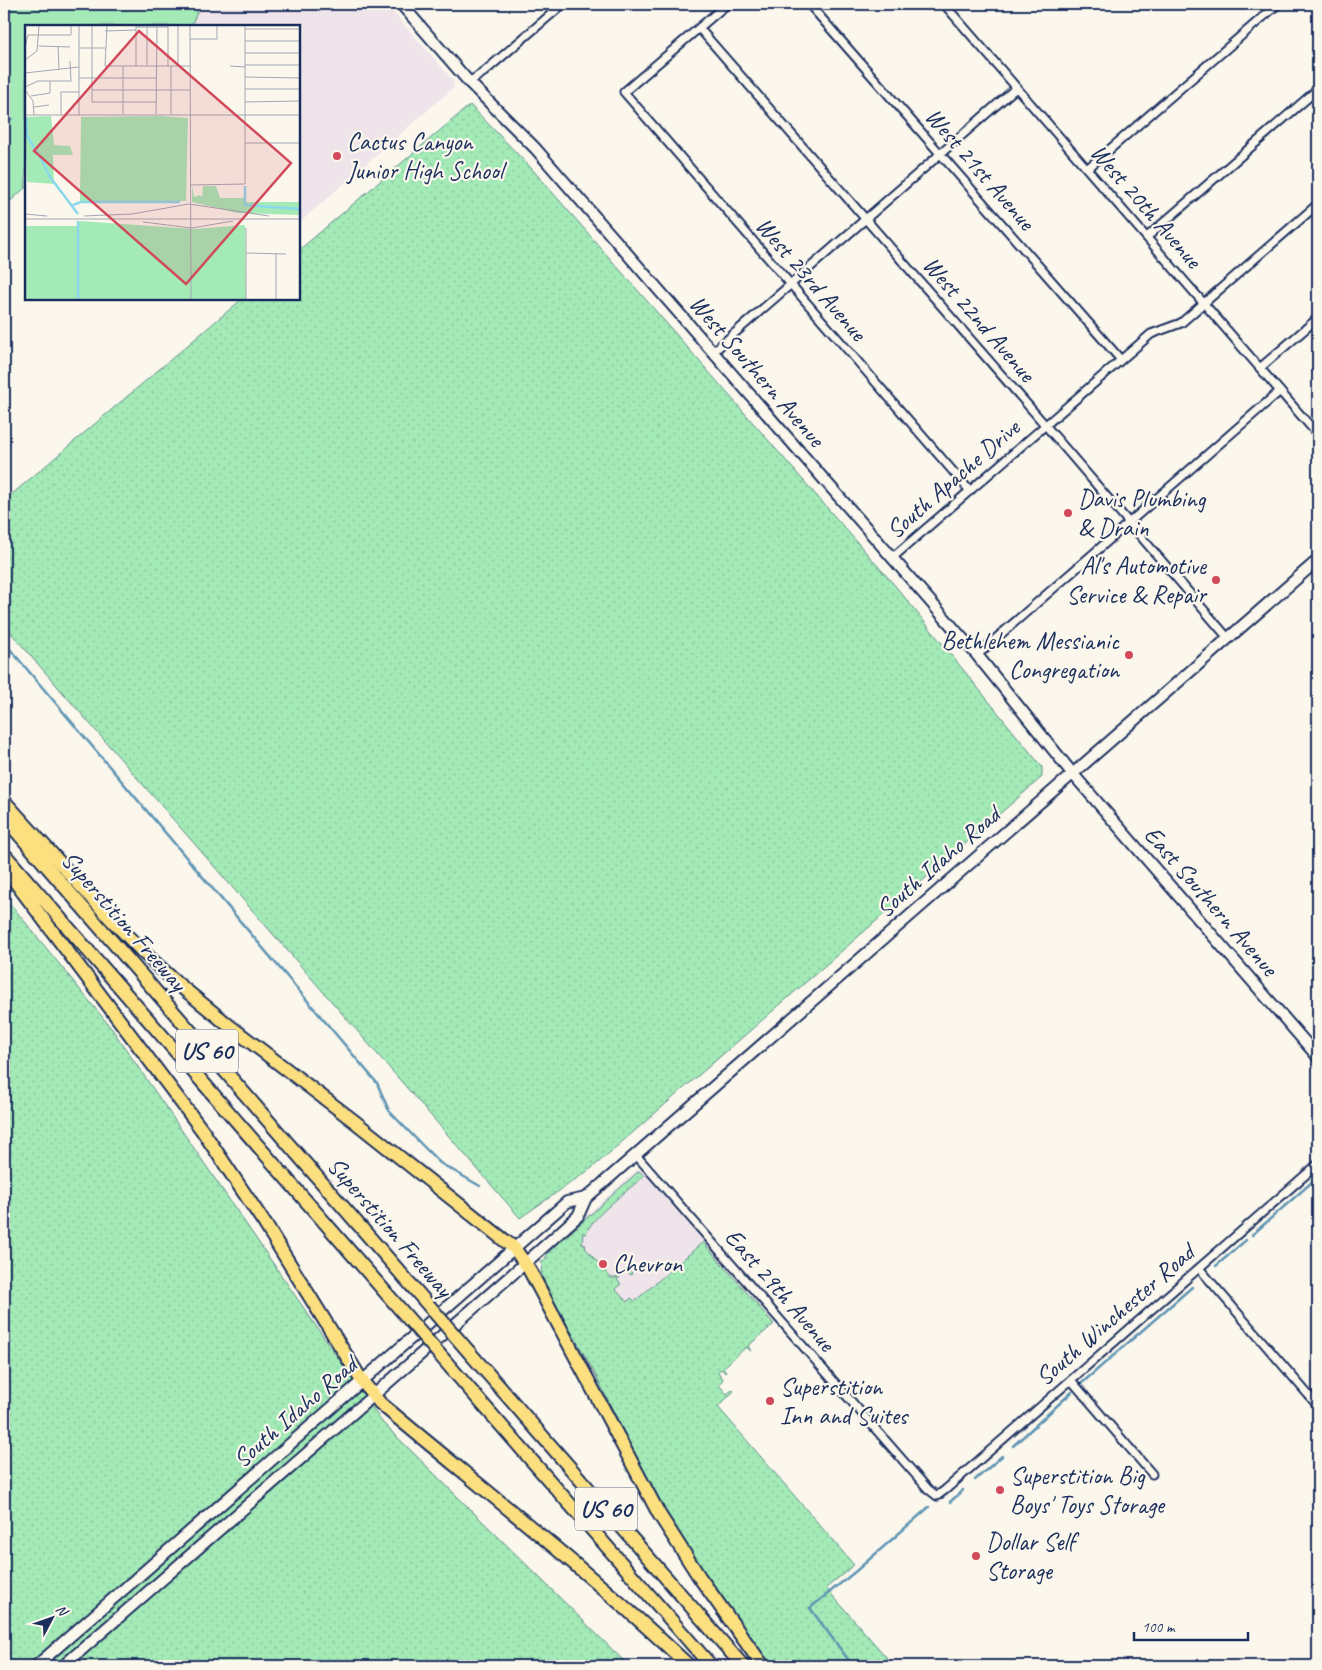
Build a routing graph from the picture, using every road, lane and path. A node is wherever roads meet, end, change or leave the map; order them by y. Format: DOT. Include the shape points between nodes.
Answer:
graph roads {
  1 [pos="401,4"];
  2 [pos="563,4"];
  3 [pos="727,4"];
  4 [pos="809,4"];
  5 [pos="944,4"];
  6 [pos="1278,4"];
  7 [pos="699,28"];
  8 [pos="469,82"];
  9 [pos="1016,88"];
  10 [pos="1318,89"];
  11 [pos="940,155"];
  12 [pos="1087,169"];
  13 [pos="1318,204"];
  14 [pos="865,218"];
  15 [pos="1147,237"];
  16 [pos="790,285"];
  17 [pos="1204,304"];
  18 [pos="1318,318"];
  19 [pos="712,352"];
  20 [pos="1121,360"];
  21 [pos="1260,368"];
  22 [pos="1280,392"];
  23 [pos="1046,426"];
  24 [pos="1318,434"];
  25 [pos="970,491"];
  26 [pos="1130,523"];
  27 [pos="892,558"];
  28 [pos="1318,560"];
  29 [pos="1228,638"];
  30 [pos="977,655"];
  31 [pos="1072,773"];
  32 [pos="4,801"];
  33 [pos="4,817"];
  34 [pos="4,854"];
  35 [pos="4,866"];
  36 [pos="1318,1056"];
  37 [pos="635,1154"];
  38 [pos="1318,1164"];
  39 [pos="586,1198"];
  40 [pos="514,1248"];
  41 [pos="525,1262"];
  42 [pos="1199,1268"];
  43 [pos="1071,1380"];
  44 [pos="362,1382"];
  45 [pos="373,1395"];
  46 [pos="1318,1406"];
  47 [pos="1152,1474"];
  48 [pos="937,1496"];
  49 [pos="36,1666"];
  50 [pos="63,1666"];
  51 [pos="689,1666"];
  52 [pos="711,1666"];
  53 [pos="743,1666"];
  54 [pos="763,1666"];
  1 -- 8 [label="main road, West Southern Avenue"];
  2 -- 8 [label="street"];
  3 -- 7 [label="street"];
  4 -- 11 [label="street, West 21st Avenue"];
  5 -- 9 [label="street, West 20th Avenue"];
  6 -- 12 [label="street"];
  7 -- 14 [label="street, West 22nd Avenue"];
  7 -- 16 [label="street, West 23rd Avenue" via="624,92"];
  8 -- 19 [label="main road, West Southern Avenue" via="535,148"];
  9 -- 11 [label="street"];
  9 -- 12 [label="street, West 20th Avenue"];
  10 -- 15 [label="street"];
  11 -- 14 [label="street"];
  11 -- 20 [label="street, West 21st Avenue"];
  12 -- 15 [label="street, West 20th Avenue"];
  13 -- 17 [label="street, South Apache Drive"];
  14 -- 16 [label="street"];
  14 -- 23 [label="street, West 22nd Avenue"];
  15 -- 17 [label="street, West 20th Avenue"];
  16 -- 19 [label="street"];
  16 -- 25 [label="street, West 23rd Avenue"];
  17 -- 20 [label="street, South Apache Drive" via="1181,323 1151,334"];
  17 -- 21 [label="street, West 20th Avenue"];
  18 -- 21 [label="street"];
  19 -- 27 [label="main road, West Southern Avenue"];
  20 -- 23 [label="street, South Apache Drive"];
  21 -- 22 [label="street, West 20th Avenue"];
  22 -- 24 [label="street, West 20th Avenue"];
  22 -- 26 [label="street"];
  23 -- 25 [label="street, South Apache Drive"];
  23 -- 26 [label="street, West 22nd Avenue"];
  25 -- 27 [label="street, South Apache Drive"];
  26 -- 29 [label="street, West 22nd Avenue"];
  26 -- 30 [label="street"];
  27 -- 30 [label="main road, West Southern Avenue"];
  28 -- 29 [label="main road, South Idaho Road"];
  29 -- 31 [label="main road, South Idaho Road"];
  30 -- 31 [label="main road, West Southern Avenue"];
  31 -- 36 [label="main road, East Southern Avenue"];
  31 -- 37 [label="main road, South Idaho Road"];
  32 -- 40 [label="highway" via="109,917 178,984"];
  33 -- 53 [label="highway, Superstition Freeway / US 60, bridge"];
  34 -- 52 [label="highway, Superstition Freeway / US 60, bridge"];
  35 -- 44 [label="highway" via="202,1130 265,1224"];
  37 -- 39 [label="main road, South Idaho Road"];
  37 -- 48 [label="street, East 29th Avenue"];
  38 -- 42 [label="street, South Winchester Road"];
  39 -- 40 [label="main road, South Idaho Road" via="567,1202"];
  39 -- 41 [label="main road, South Idaho Road" via="578,1216"];
  40 -- 41 [label="highway"];
  40 -- 44 [label="main road, South Idaho Road"];
  41 -- 45 [label="main road, South Idaho Road"];
  41 -- 54 [label="highway" via="660,1514 700,1578"];
  42 -- 43 [label="street, South Winchester Road"];
  42 -- 46 [label="street"];
  43 -- 47 [label="street"];
  43 -- 48 [label="street, South Winchester Road"];
  44 -- 45 [label="highway"];
  44 -- 49 [label="main road, South Idaho Road"];
  45 -- 50 [label="main road, South Idaho Road"];
  45 -- 51 [label="highway" via="649,1628"];
}
